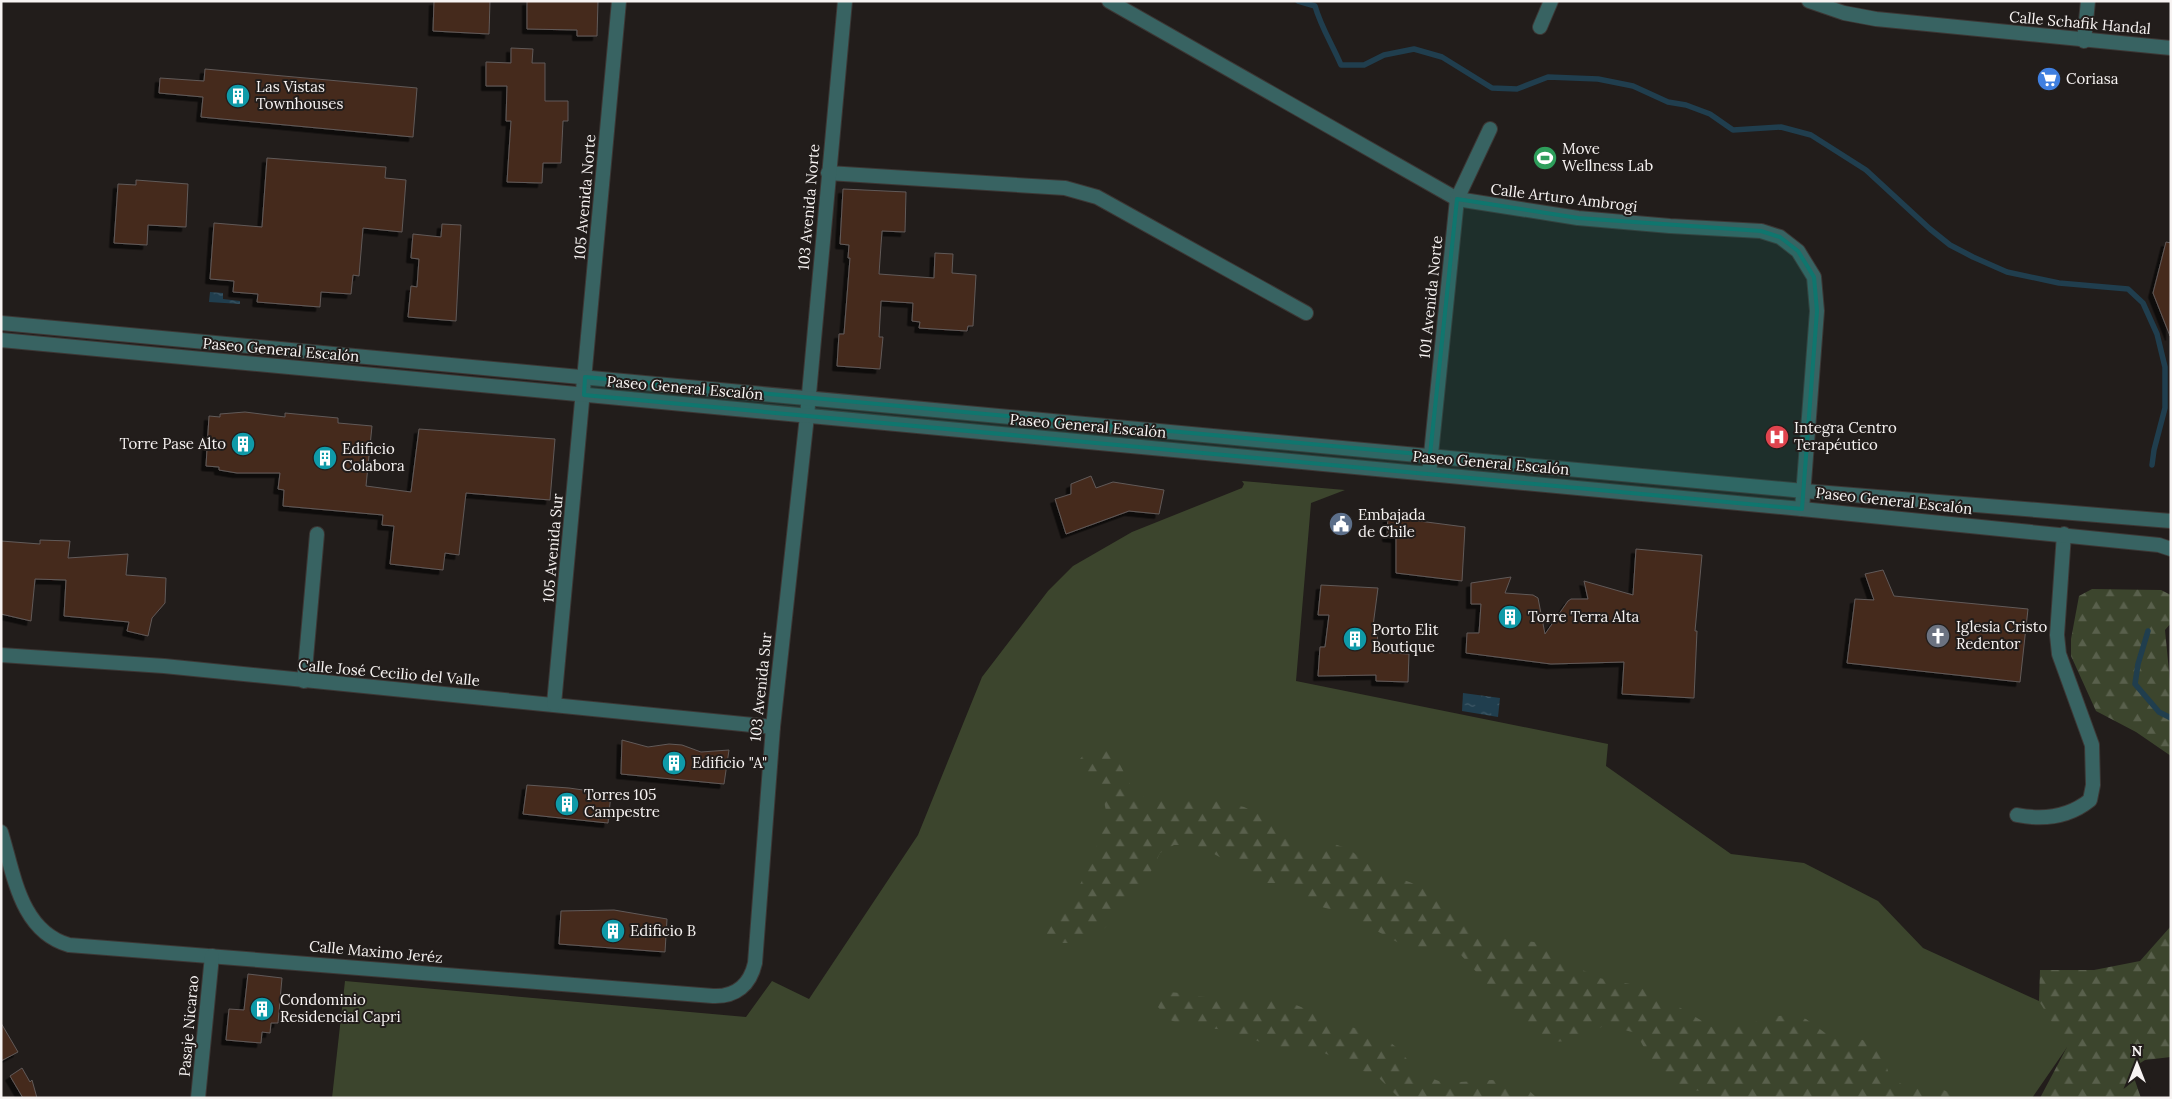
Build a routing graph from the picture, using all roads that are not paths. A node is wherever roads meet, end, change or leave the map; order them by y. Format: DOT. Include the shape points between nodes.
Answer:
graph roads {
  1 [pos="619,1"];
  2 [pos="845,1"];
  3 [pos="1110,1"];
  4 [pos="1551,1"];
  5 [pos="1809,1"];
  6 [pos="2088,1"];
  7 [pos="1540,27"];
  8 [pos="2084,40"];
  9 [pos="2171,48"];
  10 [pos="1490,129"];
  11 [pos="828,174"];
  12 [pos="1457,199"];
  13 [pos="1306,313"];
  14 [pos="1,323"];
  15 [pos="1,340"];
  16 [pos="585,377"];
  17 [pos="584,395"];
  18 [pos="809,398"];
  19 [pos="807,416"];
  20 [pos="1430,456"];
  21 [pos="1429,474"];
  22 [pos="1804,491"];
  23 [pos="1802,509"];
  24 [pos="2171,521"];
  25 [pos="317,534"];
  26 [pos="2064,534"];
  27 [pos="2171,548"];
  28 [pos="1,655"];
  29 [pos="304,681"];
  30 [pos="554,704"];
  31 [pos="773,727"];
  32 [pos="2018,815"];
  33 [pos="1,832"];
  34 [pos="212,956"];
  35 [pos="714,996"];
  36 [pos="198,1098"];
  1 -- 16 [label="street, 105 Avenida Norte"];
  2 -- 11 [label="street, 103 Avenida Norte"];
  3 -- 12 [label="street, Calle Arturo Ambrogi"];
  4 -- 7 [label="street"];
  5 -- 8 [label="street, Calle Schafik Handal" via="1844,14 1876,19"];
  6 -- 8 [label="street"];
  8 -- 9 [label="street, Calle Schafik Handal"];
  10 -- 12 [label="street, 101 Avenida Norte"];
  11 -- 13 [label="street" via="1080,191 1116,207"];
  11 -- 18 [label="street, 103 Avenida Norte"];
  12 -- 20 [label="street, 101 Avenida Norte"];
  12 -- 22 [label="street, Calle Arturo Ambrogi" via="1578,218 1761,230 1780,237 1798,251 1814,277 1817,311"];
  14 -- 16 [label="street, Paseo General Escalón"];
  15 -- 17 [label="street, Paseo General Escalón"];
  16 -- 17 [label="street, 105 Avenida Norte"];
  16 -- 18 [label="street, Paseo General Escalón"];
  17 -- 19 [label="street, Paseo General Escalón"];
  17 -- 30 [label="street, 105 Avenida Sur"];
  18 -- 19 [label="street, 103 Avenida Norte"];
  18 -- 20 [label="street, Paseo General Escalón"];
  19 -- 21 [label="street, Paseo General Escalón"];
  19 -- 31 [label="street, 103 Avenida Sur"];
  20 -- 21 [label="street, 101 Avenida Norte"];
  20 -- 22 [label="street, Paseo General Escalón"];
  21 -- 23 [label="street, Paseo General Escalón"];
  22 -- 23 [label="street, Calle Arturo Ambrogi"];
  22 -- 24 [label="street, Paseo General Escalón"];
  23 -- 26 [label="street, Paseo General Escalón"];
  25 -- 29 [label="street"];
  26 -- 27 [label="street, Paseo General Escalón"];
  26 -- 32 [label="street" via="2057,635 2059,654 2092,745 2090,800 2072,812 2036,819"];
  28 -- 29 [label="street, Calle José Cecilio del Valle" via="164,666"];
  29 -- 30 [label="street, Calle José Cecilio del Valle"];
  30 -- 31 [label="street, Calle José Cecilio del Valle"];
  31 -- 35 [label="street, 103 Avenida Sur" via="755,963 751,976 740,990 726,996"];
  33 -- 34 [label="street, Calle Maximo Jeréz" via="25,909 41,930 57,941 69,945"];
  34 -- 35 [label="street, Calle Maximo Jeréz"];
  34 -- 36 [label="street, Pasaje Nicarao"];
}
